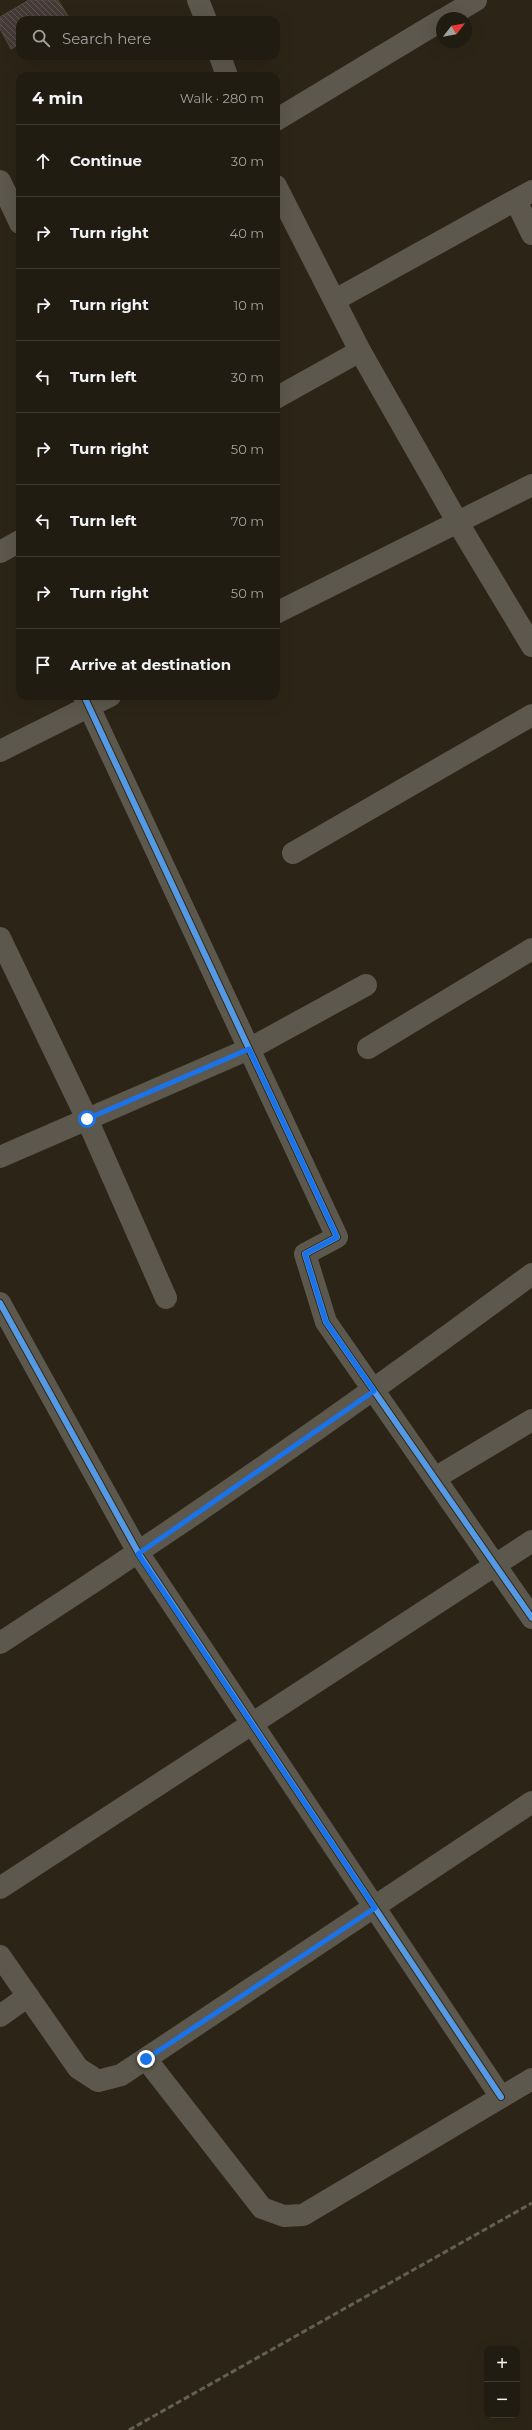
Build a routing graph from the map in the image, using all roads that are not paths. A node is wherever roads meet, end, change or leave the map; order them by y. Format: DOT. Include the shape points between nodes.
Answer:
graph roads {
  1 [pos="198,0"];
  2 [pos="476,0"];
  3 [pos="456,12"];
  4 [pos="204,16"];
  5 [pos="436,24"];
  6 [pos="221,60"];
  7 [pos="226,72"];
  8 [pos="280,118"];
  9 [pos="0,181"];
  10 [pos="280,194"];
  11 [pos="524,196"];
  12 [pos="16,215"];
  13 [pos="532,234"];
  14 [pos="335,300"];
  15 [pos="360,351"];
  16 [pos="280,396"];
  17 [pos="532,486"];
  18 [pos="458,523"];
  19 [pos="280,611"];
  20 [pos="532,646"];
  21 [pos="87,701"];
  22 [pos="532,715"];
  23 [pos="0,751"];
  24 [pos="293,854"];
  25 [pos="0,938"];
  26 [pos="532,950"];
  27 [pos="366,985"];
  28 [pos="368,1048"];
  29 [pos="249,1049"];
  30 [pos="87,1119"];
  31 [pos="0,1157"];
  32 [pos="532,1274"];
  33 [pos="166,1298"];
  34 [pos="0,1303"];
  35 [pos="8,1338"];
  36 [pos="374,1391"];
  37 [pos="532,1420"];
  38 [pos="435,1478"];
  39 [pos="532,1541"];
  40 [pos="138,1554"];
  41 [pos="495,1565"];
  42 [pos="532,1618"];
  43 [pos="0,1643"];
  44 [pos="252,1723"];
  45 [pos="532,1802"];
  46 [pos="0,1888"];
  47 [pos="375,1908"];
  48 [pos="0,1956"];
  49 [pos="28,1996"];
  50 [pos="0,2016"];
  51 [pos="146,2059"];
  52 [pos="532,2079"];
  53 [pos="501,2097"];
  1 -- 4 [label="street"];
  2 -- 3 [label="street"];
  5 -- 8 [label="street"];
  6 -- 7 [label="street"];
  9 -- 12 [label="street"];
  10 -- 14 [label="street"];
  11 -- 13 [label="street"];
  11 -- 14 [label="street"];
  14 -- 15 [label="street"];
  15 -- 16 [label="street"];
  15 -- 18 [label="street"];
  17 -- 18 [label="street"];
  18 -- 19 [label="street"];
  18 -- 20 [label="street"];
  21 -- 23 [label="street"];
  21 -- 29 [label="street"];
  22 -- 24 [label="street"];
  25 -- 30 [label="street"];
  26 -- 28 [label="street"];
  27 -- 29 [label="street"];
  29 -- 30 [label="street"];
  29 -- 36 [label="street" via="337,1237 305,1254 326,1322"];
  30 -- 31 [label="street"];
  30 -- 33 [label="street"];
  32 -- 36 [label="street"];
  34 -- 35 [label="street"];
  35 -- 40 [label="street"];
  36 -- 38 [label="street"];
  36 -- 40 [label="street"];
  37 -- 38 [label="street"];
  38 -- 41 [label="street"];
  39 -- 41 [label="street"];
  40 -- 43 [label="street"];
  40 -- 44 [label="street"];
  41 -- 42 [label="street"];
  41 -- 44 [label="street"];
  44 -- 46 [label="street"];
  44 -- 47 [label="street"];
  45 -- 47 [label="street"];
  47 -- 51 [label="street"];
  47 -- 53 [label="street"];
  48 -- 49 [label="street"];
  49 -- 50 [label="street"];
  49 -- 51 [label="street" via="78,2068 98,2081 121,2075"];
  51 -- 53 [label="street" via="262,2208 284,2216 303,2215"];
  52 -- 53 [label="street"];
}
